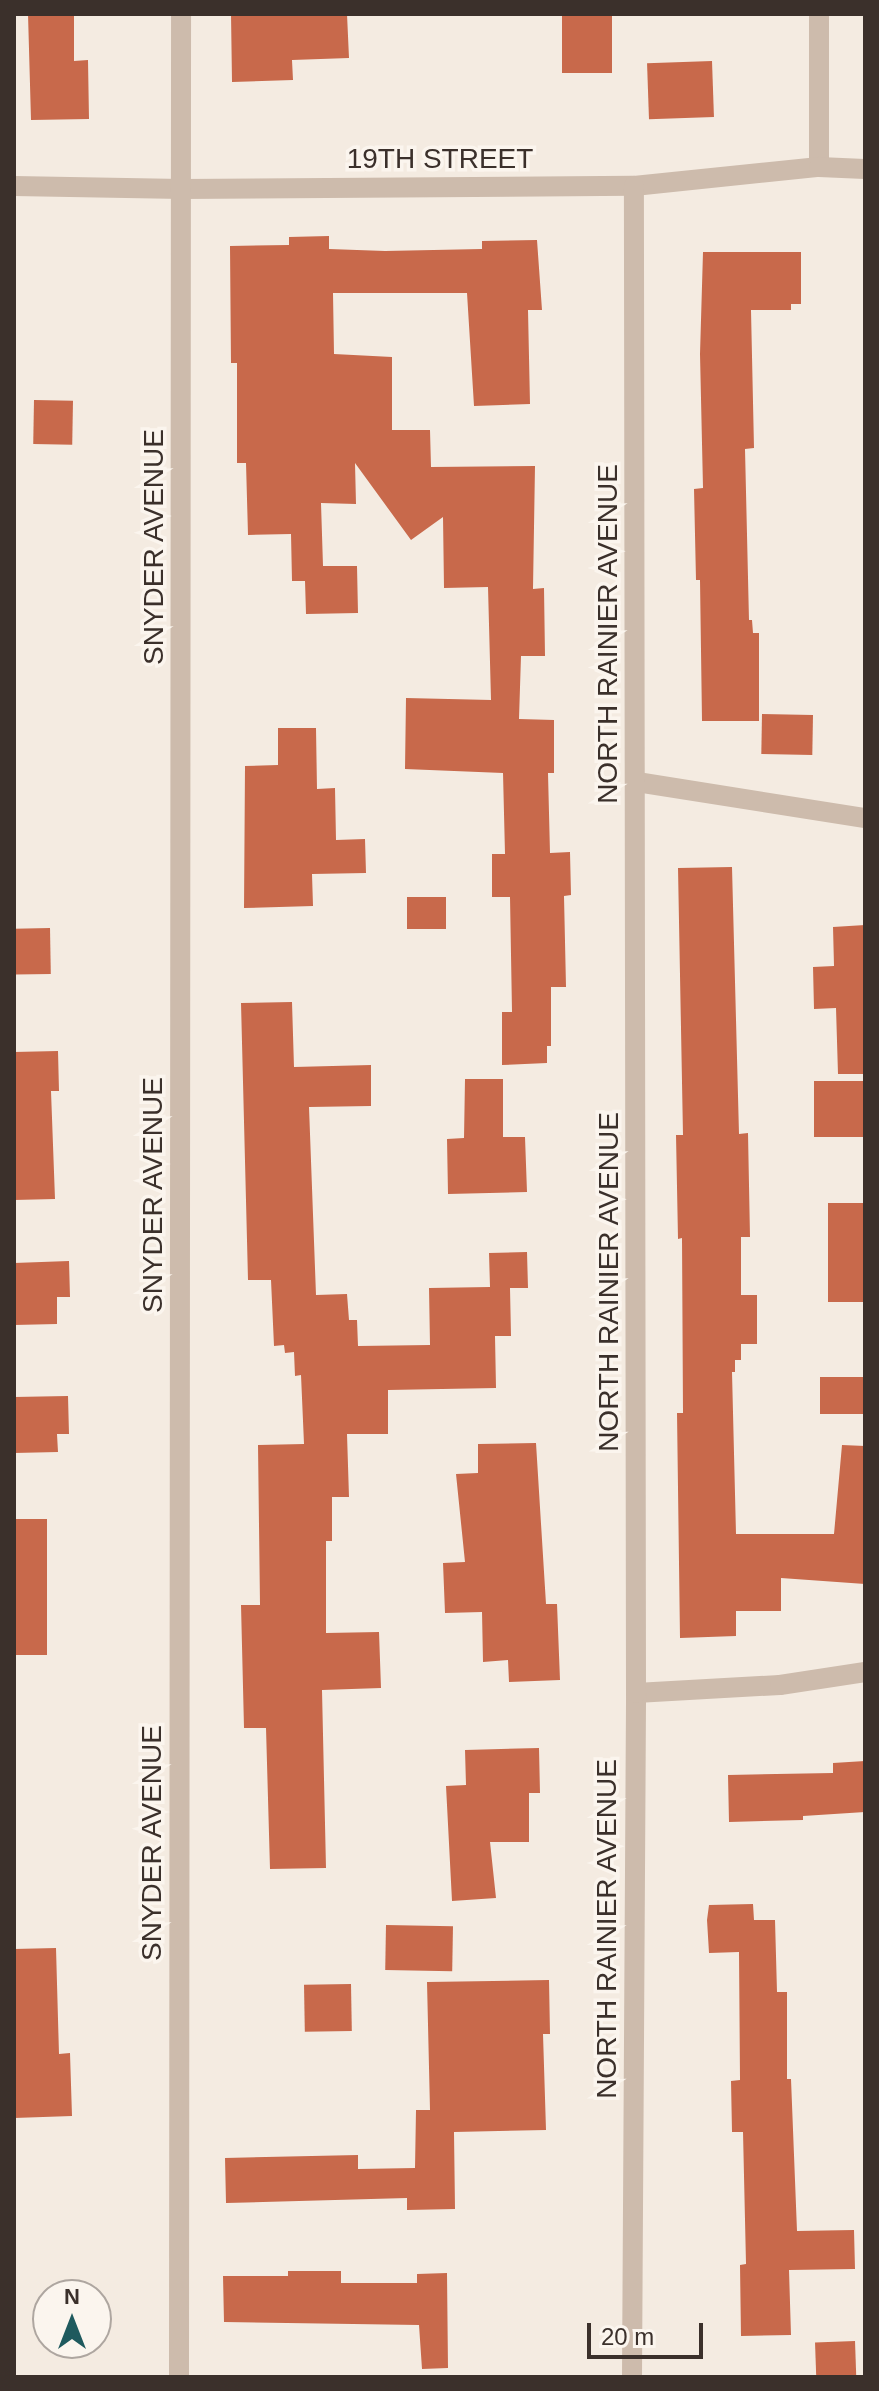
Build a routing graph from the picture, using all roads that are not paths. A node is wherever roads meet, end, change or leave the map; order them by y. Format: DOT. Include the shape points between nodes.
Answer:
graph roads {
  1 [pos="181,14"];
  2 [pos="819,14"];
  3 [pos="819,167"];
  4 [pos="865,169"];
  5 [pos="14,186"];
  6 [pos="634,186"];
  7 [pos="182,189"];
  8 [pos="637,782"];
  9 [pos="865,818"];
  10 [pos="865,1672"];
  11 [pos="636,1693"];
  12 [pos="179,2377"];
  13 [pos="632,2377"];
  1 -- 7 [label="street, SNYDER AVENUE"];
  2 -- 3 [label="street"];
  3 -- 4 [label="street, 19TH STREET"];
  3 -- 6 [label="street, 19TH STREET"];
  5 -- 7 [label="street, 19TH STREET"];
  6 -- 7 [label="street, 19TH STREET"];
  6 -- 8 [label="street, NORTH RAINIER AVENUE"];
  7 -- 12 [label="street, SNYDER AVENUE"];
  8 -- 9 [label="street"];
  8 -- 11 [label="street, NORTH RAINIER AVENUE"];
  10 -- 11 [label="street" via="780,1685"];
  11 -- 13 [label="street, NORTH RAINIER AVENUE"];
}
